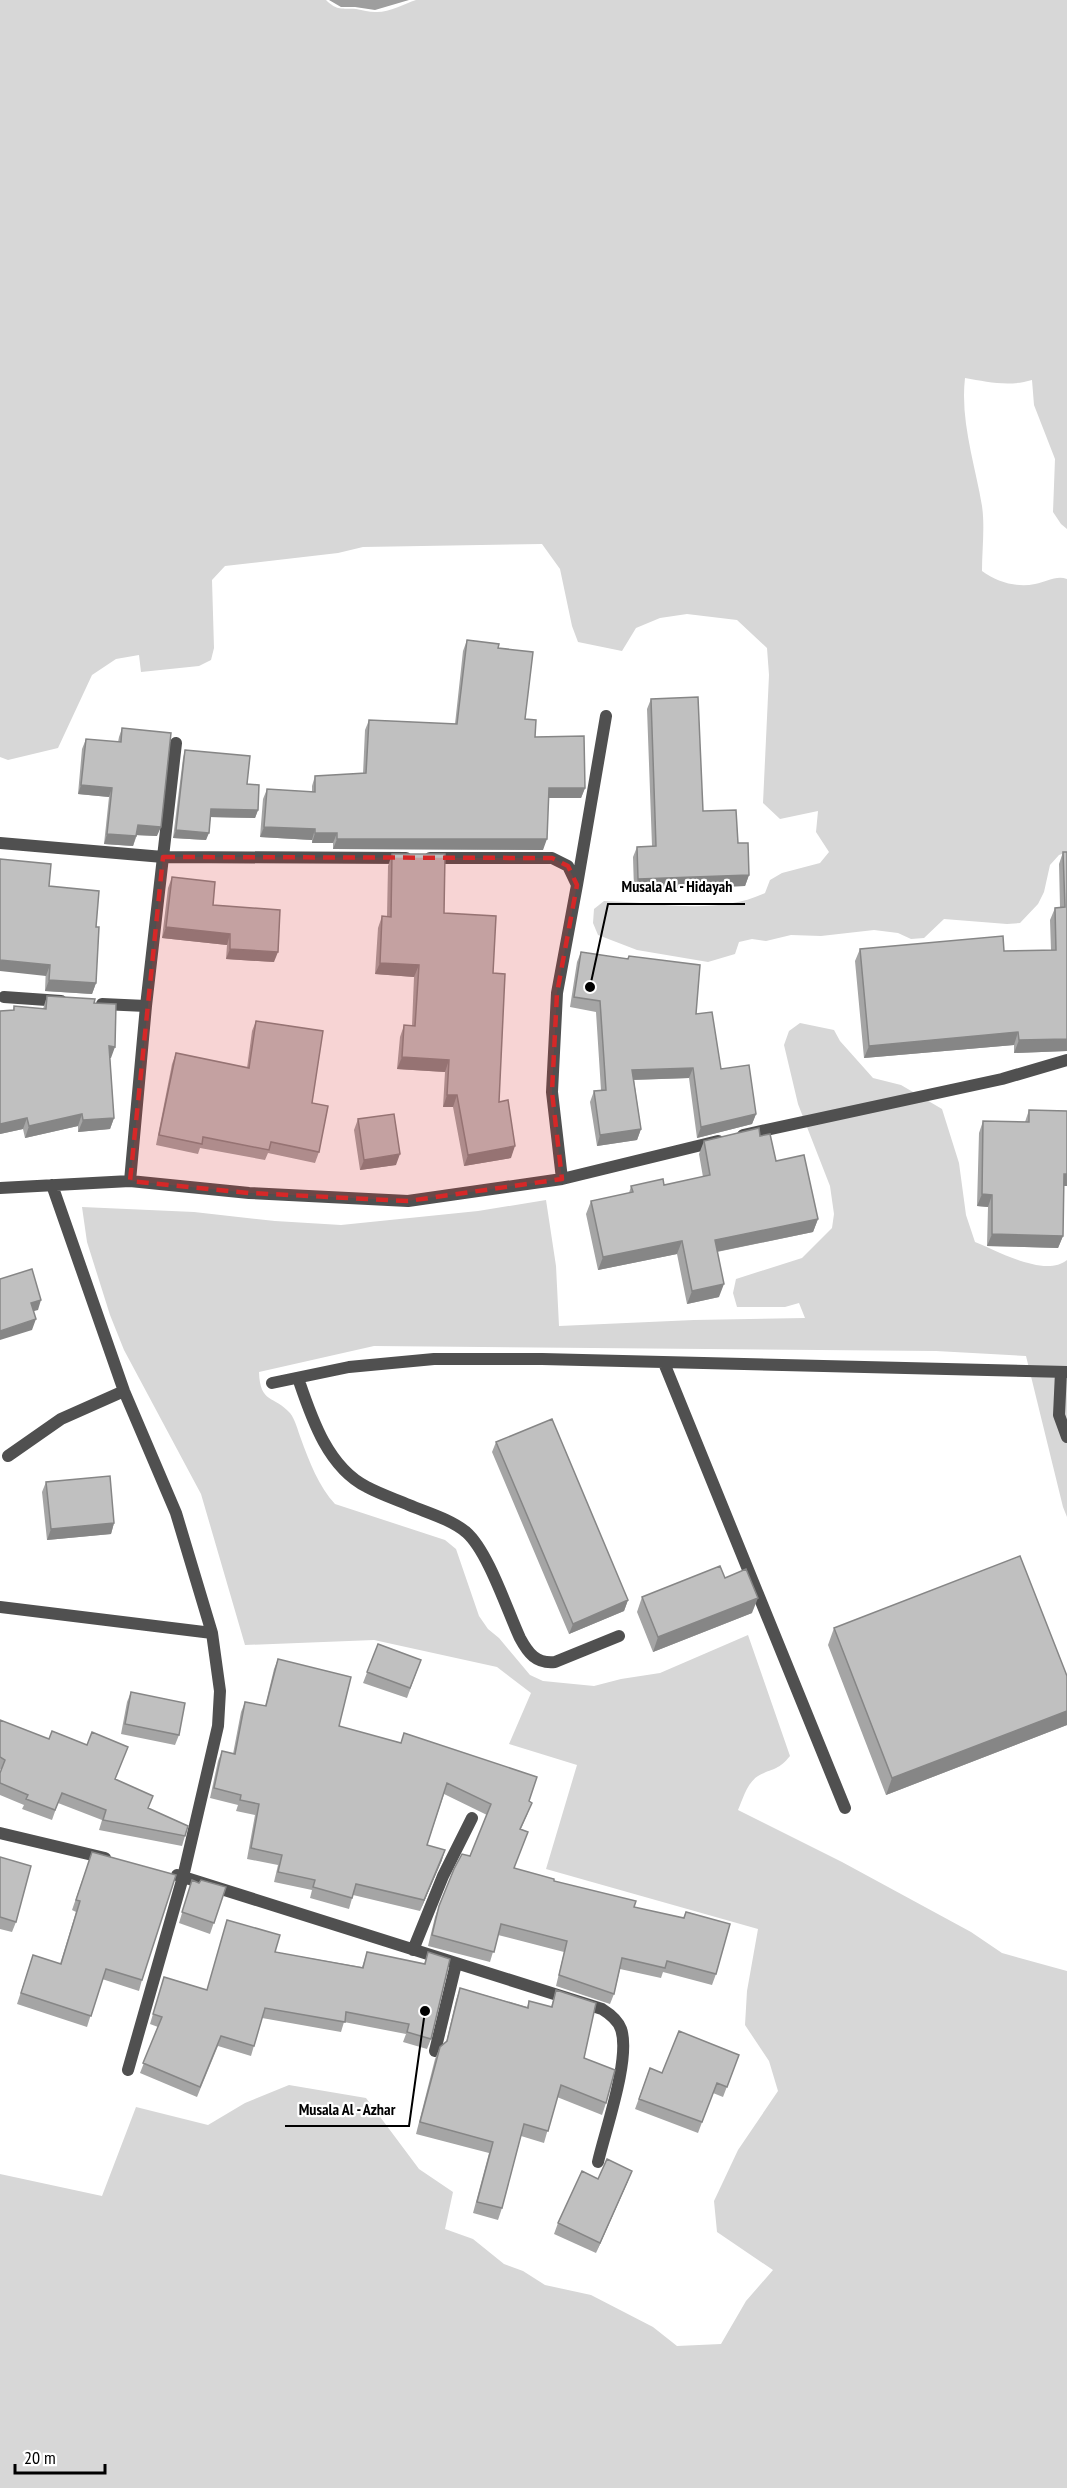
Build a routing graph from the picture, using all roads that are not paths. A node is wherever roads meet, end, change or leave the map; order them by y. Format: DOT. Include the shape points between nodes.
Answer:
graph roads {
  1 [pos="606,716"];
  2 [pos="176,743"];
  3 [pos="0,843"];
  4 [pos="163,857"];
  5 [pos="577,885"];
  6 [pos="4,998"];
  7 [pos="146,1006"];
  8 [pos="1067,1060"];
  9 [pos="562,1179"];
  10 [pos="130,1180"];
  11 [pos="52,1185"];
  12 [pos="0,1188"];
  13 [pos="664,1363"];
  14 [pos="1064,1372"];
  15 [pos="298,1378"];
  16 [pos="272,1383"];
  17 [pos="124,1391"];
  18 [pos="1067,1437"];
  19 [pos="8,1456"];
  20 [pos="0,1607"];
  21 [pos="212,1633"];
  22 [pos="619,1636"];
  23 [pos="845,1808"];
  24 [pos="472,1818"];
  25 [pos="0,1833"];
  26 [pos="117,1861"];
  27 [pos="161,1871"];
  28 [pos="183,1877"];
  29 [pos="413,1950"];
  30 [pos="456,1964"];
  31 [pos="435,2051"];
  32 [pos="128,2070"];
  33 [pos="598,2162"];
  1 -- 5 [label="street"];
  2 -- 4 [label="street"];
  3 -- 4 [label="street"];
  4 -- 5 [label="street" via="552,858 568,866"];
  4 -- 7 [label="street"];
  5 -- 9 [label="street" via="557,993 552,1092"];
  6 -- 7 [label="street"];
  7 -- 10 [label="street"];
  8 -- 9 [label="street"];
  9 -- 10 [label="street" via="408,1201 249,1193"];
  10 -- 11 [label="street"];
  11 -- 12 [label="street"];
  11 -- 17 [label="street"];
  13 -- 14 [label="street"];
  13 -- 15 [label="street" via="435,1359 349,1367"];
  13 -- 23 [label="street"];
  14 -- 18 [label="street" via="1059,1415"];
  15 -- 16 [label="street"];
  15 -- 22 [label="street" via="327,1448 346,1471 365,1487 466,1532 480,1548 526,1650 536,1659 555,1662"];
  17 -- 19 [label="street" via="61,1419"];
  17 -- 21 [label="street" via="176,1513"];
  20 -- 21 [label="street"];
  21 -- 28 [label="street" via="220,1691 218,1726"];
  24 -- 29 [label="street"];
  25 -- 26 [label="street"];
  27 -- 28 [label="street"];
  28 -- 29 [label="street"];
  28 -- 32 [label="street"];
  29 -- 30 [label="street"];
  30 -- 31 [label="street"];
  30 -- 33 [label="street" via="602,2009 621,2027 623,2060"];
}
